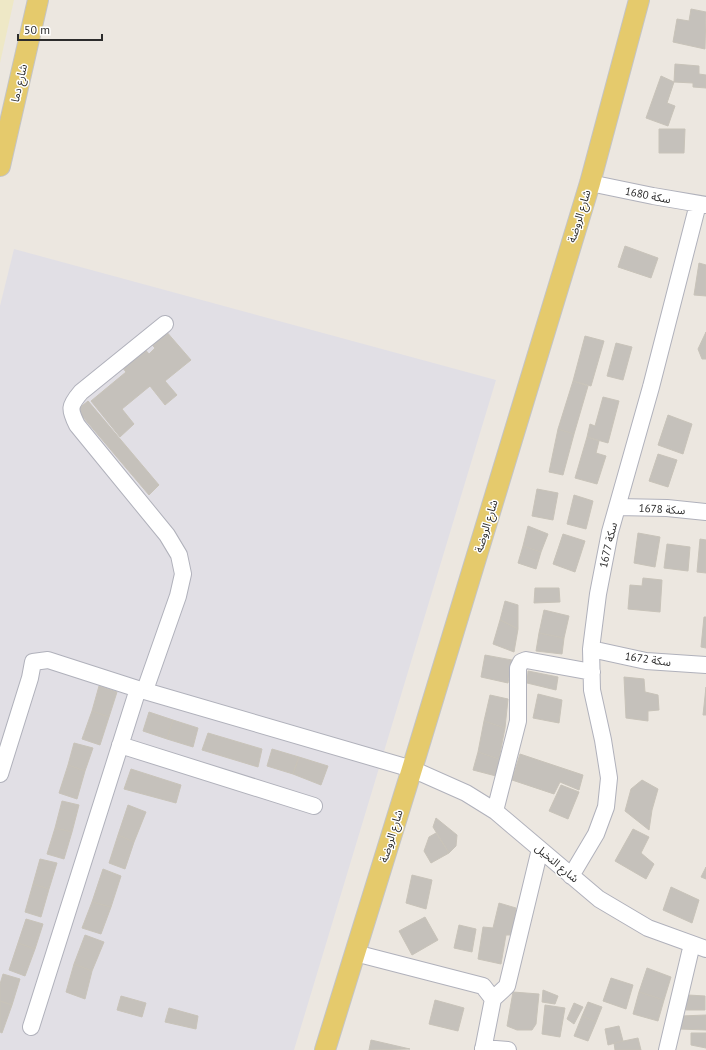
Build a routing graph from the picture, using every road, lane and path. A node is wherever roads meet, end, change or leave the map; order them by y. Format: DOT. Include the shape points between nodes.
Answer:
graph roads {
  1 [pos="38,0"];
  2 [pos="639,0"];
  3 [pos="0,166"];
  4 [pos="590,183"];
  5 [pos="699,208"];
  6 [pos="165,324"];
  7 [pos="617,507"];
  8 [pos="706,512"];
  9 [pos="591,648"];
  10 [pos="706,665"];
  11 [pos="592,672"];
  12 [pos="141,689"];
  13 [pos="120,746"];
  14 [pos="412,769"];
  15 [pos="0,774"];
  16 [pos="314,806"];
  17 [pos="495,811"];
  18 [pos="540,850"];
  19 [pos="571,876"];
  20 [pos="699,946"];
  21 [pos="355,953"];
  22 [pos="493,999"];
  23 [pos="31,1027"];
  24 [pos="483,1049"];
  25 [pos="325,1050"];
  26 [pos="508,1050"];
  27 [pos="667,1050"];
  1 -- 3 [label="main road, شارع دما"];
  2 -- 4 [label="main road, شارع الروضة"];
  4 -- 5 [label="street, سكة 1680"];
  4 -- 14 [label="main road, شارع الروضة"];
  5 -- 7 [label="street, سكة 1677"];
  6 -- 12 [label="street" via="81,392 70,411 77,425 167,535 179,555 183,574 178,596"];
  7 -- 8 [label="street, سكة 1678"];
  7 -- 9 [label="street, سكة 1677" via="598,594"];
  9 -- 10 [label="street, سكة 1672" via="646,661"];
  9 -- 11 [label="street, سكة 1677"];
  11 -- 17 [label="street" via="526,660 521,662 518,668 518,721"];
  11 -- 19 [label="street, سكة 1677" via="592,690 609,778 606,807 596,834"];
  12 -- 13 [label="street"];
  12 -- 14 [label="street, شارع النخيل"];
  12 -- 15 [label="street, شارع النخيل" via="48,660 33,662"];
  13 -- 16 [label="street"];
  13 -- 23 [label="street"];
  14 -- 17 [label="street, شارع النخيل" via="466,793"];
  14 -- 21 [label="main road, شارع الروضة"];
  17 -- 18 [label="street, شارع النخيل"];
  18 -- 19 [label="street, شارع النخيل"];
  18 -- 22 [label="street" via="507,986"];
  19 -- 20 [label="street, شارع النخيل" via="599,899 648,928"];
  20 -- 27 [label="street"];
  21 -- 22 [label="street" via="483,986"];
  21 -- 25 [label="main road, شارع الروضة"];
  22 -- 24 [label="street"];
  24 -- 26 [label="street"];
}
